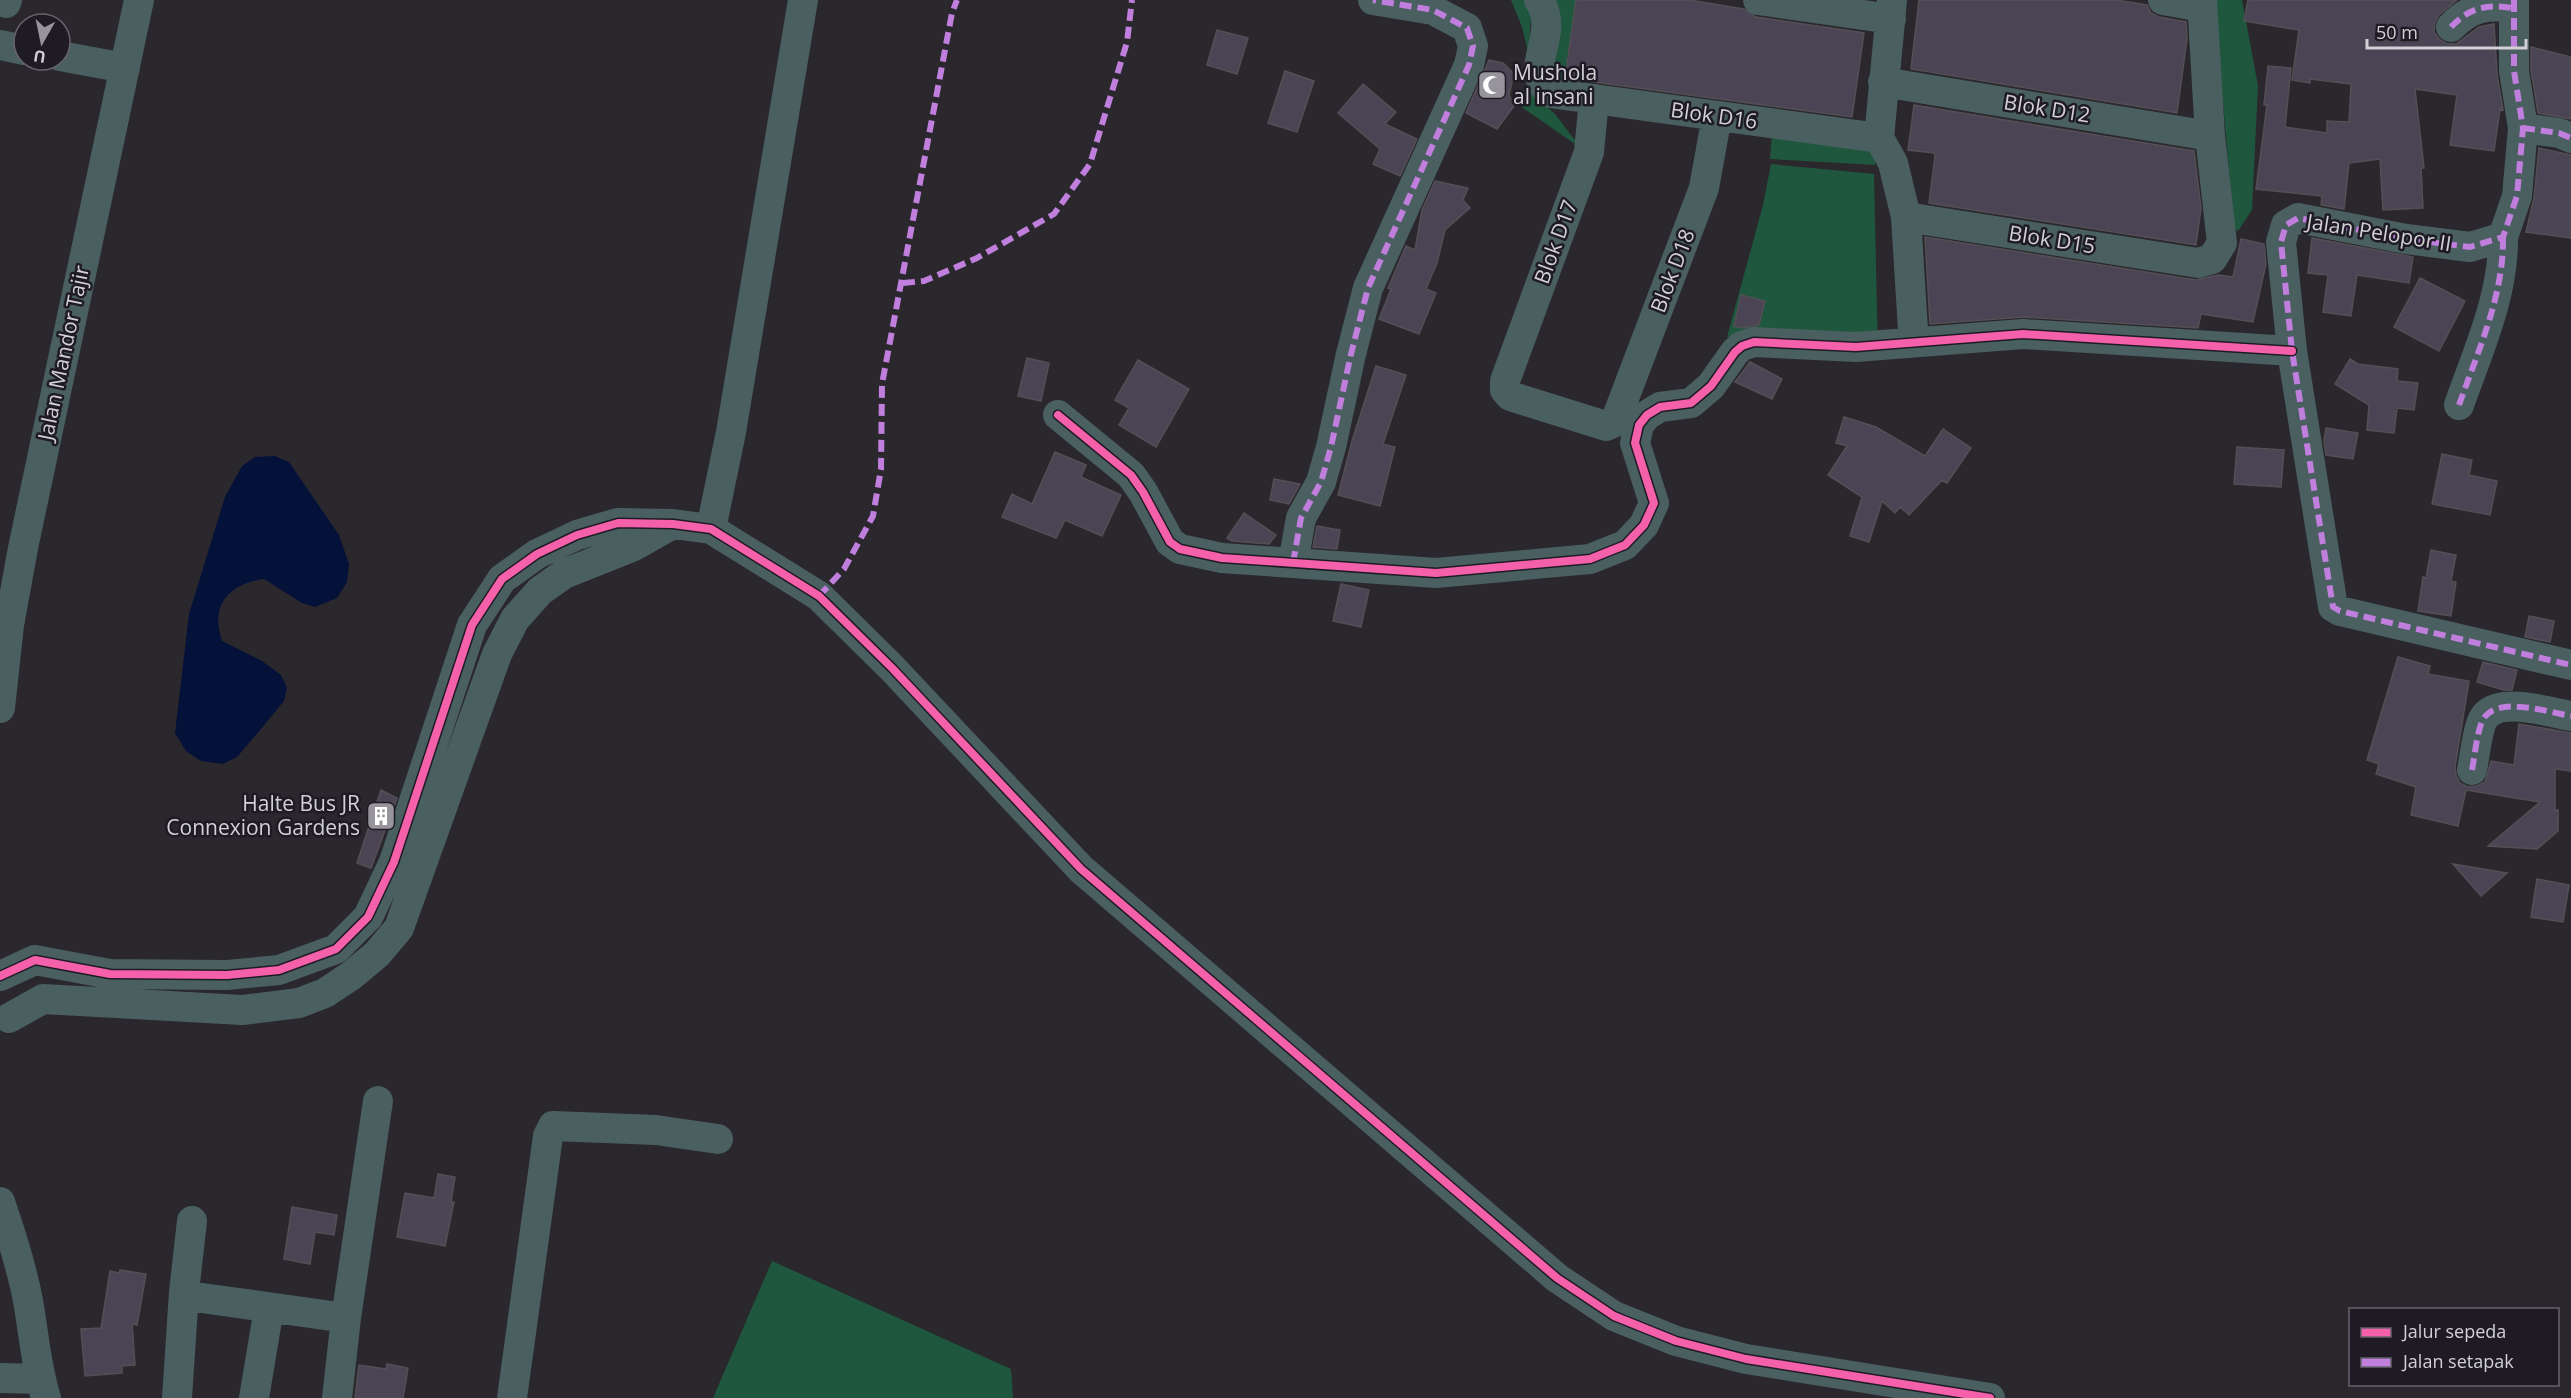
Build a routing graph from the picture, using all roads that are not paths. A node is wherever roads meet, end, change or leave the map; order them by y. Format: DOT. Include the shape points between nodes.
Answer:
graph roads {
  1 [pos="140,0"];
  2 [pos="803,0"];
  3 [pos="1373,0"];
  4 [pos="1539,0"];
  5 [pos="1758,0"];
  6 [pos="2163,0"];
  7 [pos="2202,3"];
  8 [pos="2513,4"];
  9 [pos="1891,9"];
  10 [pos="2451,27"];
  11 [pos="72,58"];
  12 [pos="125,68"];
  13 [pos="1883,82"];
  14 [pos="1594,99"];
  15 [pos="1717,116"];
  16 [pos="2523,128"];
  17 [pos="2210,136"];
  18 [pos="1879,138"];
  19 [pos="2571,138"];
  20 [pos="1906,217"];
  21 [pos="2503,237"];
  22 [pos="1913,330"];
  23 [pos="2292,351"];
  24 [pos="2459,405"];
  25 [pos="1058,415"];
  26 [pos="1615,422"];
  27 [pos="673,524"];
  28 [pos="711,529"];
  29 [pos="1293,562"];
  30 [pos="2571,665"];
  31 [pos="0,708"];
  32 [pos="2571,716"];
  33 [pos="2472,770"];
  34 [pos="0,976"];
  35 [pos="5,1025"];
  36 [pos="378,1101"];
  37 [pos="718,1139"];
  38 [pos="0,1202"];
  39 [pos="192,1221"];
  40 [pos="184,1292"];
  41 [pos="269,1308"];
  42 [pos="346,1318"];
  43 [pos="0,1378"];
  44 [pos="43,1389"];
  45 [pos="177,1398"];
  46 [pos="254,1398"];
  47 [pos="337,1398"];
  48 [pos="512,1398"];
  49 [pos="1990,1398"];
  1 -- 12 [label="street, Jalan Mandor Tajir"];
  2 -- 28 [label="street" via="731,432"];
  3 -- 29 [label="street" via="1433,10 1467,28 1473,46 1461,86 1368,288 1329,455 1321,482 1301,518"];
  4 -- 14 [label="street, Blok D16" via="1546,10 1546,39 1537,71 1540,84 1550,93"];
  5 -- 9 [label="street"];
  6 -- 7 [label="street"];
  7 -- 17 [label="street"];
  8 -- 10 [label="street" via="2478,7"];
  8 -- 16 [label="street" via="2514,71"];
  9 -- 13 [label="street"];
  11 -- 12 [label="street"];
  12 -- 31 [label="street, Jalan Mandor Tajir" via="23,548"];
  13 -- 17 [label="street, Blok D12"];
  13 -- 18 [label="street"];
  14 -- 15 [label="street, Blok D16"];
  14 -- 26 [label="street, Blok D17" via="1589,152 1505,390 1510,396 1606,426"];
  15 -- 18 [label="street, Blok D16"];
  15 -- 26 [label="street, Blok D18" via="1704,188"];
  16 -- 19 [label="street"];
  16 -- 21 [label="street" via="2517,196"];
  17 -- 20 [label="street, Blok D15" via="2222,243 2212,259 2198,263"];
  18 -- 20 [label="street" via="1893,164"];
  20 -- 22 [label="street"];
  21 -- 23 [label="street, Jalan Pelopor II" via="2470,247 2298,218 2286,225 2281,242"];
  21 -- 24 [label="street" via="2500,280"];
  23 -- 29 [label="street" via="2023,334 1856,347 1754,342 1735,352 1711,386 1691,403 1660,407 1639,425 1635,443 1654,503 1644,525 1625,545 1590,559 1436,573"];
  23 -- 30 [label="street, Jalan Pelopor II" via="2333,607"];
  25 -- 29 [label="street" via="1131,475 1170,542 1180,549 1222,558"];
  27 -- 28 [label="street"];
  27 -- 34 [label="street" via="618,523 577,535 537,554 502,579 472,625 394,862 368,917 336,949 279,970 227,975 110,974 35,960"];
  27 -- 35 [label="street" via="634,546 564,574 540,591 515,619 497,654 399,928 352,975 325,993 299,1003 242,1010 43,999"];
  28 -- 49 [label="street" via="819,596 1081,869 1557,1278 1614,1316 1676,1341 1746,1359"];
  32 -- 33 [label="street" via="2504,705 2493,709 2481,722"];
  34 -- 35 [label="street" via="11,1003"];
  36 -- 42 [label="street"];
  37 -- 48 [label="street" via="656,1130 553,1126 548,1136"];
  38 -- 44 [label="street" via="28,1299"];
  39 -- 40 [label="street"];
  40 -- 41 [label="street"];
  40 -- 45 [label="street"];
  41 -- 42 [label="street"];
  41 -- 46 [label="street"];
  42 -- 47 [label="street"];
  43 -- 44 [label="street"];
}
